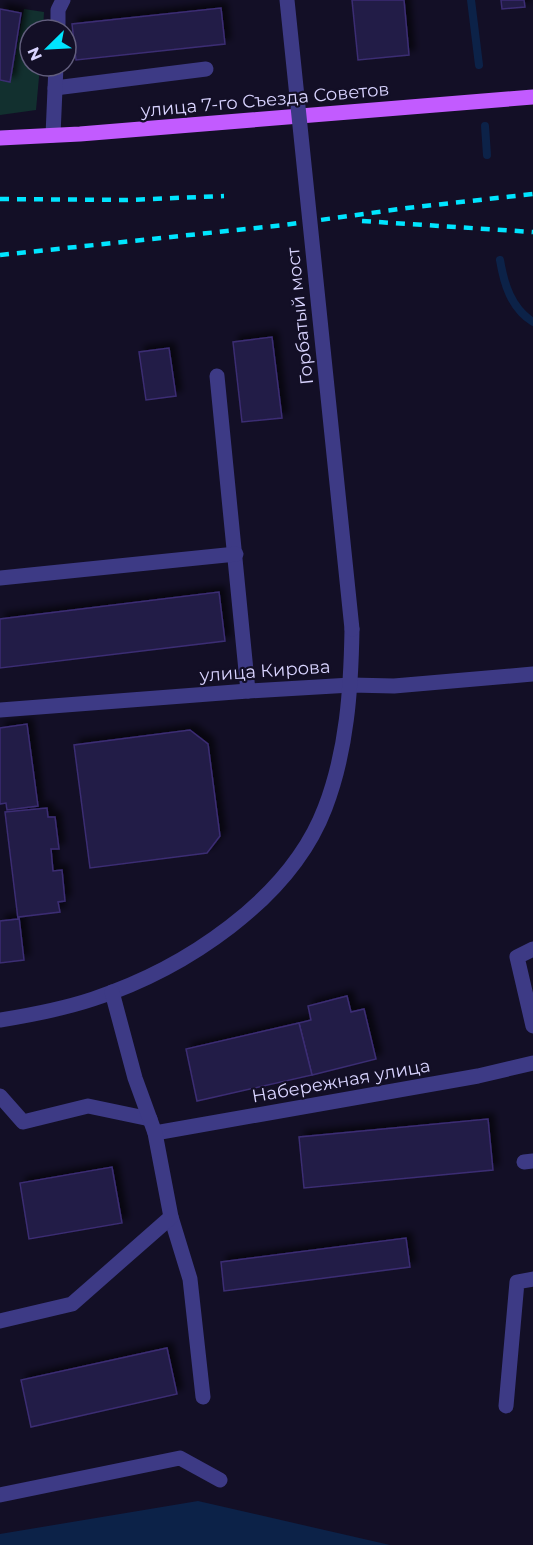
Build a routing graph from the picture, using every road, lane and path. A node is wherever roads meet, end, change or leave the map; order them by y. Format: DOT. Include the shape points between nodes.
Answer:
graph roads {
  1 [pos="63,0"];
  2 [pos="287,0"];
  3 [pos="58,18"];
  4 [pos="206,69"];
  5 [pos="55,78"];
  6 [pos="55,88"];
  7 [pos="533,97"];
  8 [pos="53,135"];
  9 [pos="0,138"];
  10 [pos="218,376"];
  11 [pos="236,554"];
  12 [pos="0,578"];
  13 [pos="533,674"];
  14 [pos="351,685"];
  15 [pos="248,691"];
  16 [pos="0,710"];
  17 [pos="533,949"];
  18 [pos="112,992"];
  19 [pos="0,1020"];
  20 [pos="533,1026"];
  21 [pos="533,1063"];
  22 [pos="0,1096"];
  23 [pos="153,1126"];
  24 [pos="171,1216"];
  25 [pos="533,1279"];
  26 [pos="0,1321"];
  27 [pos="203,1397"];
  28 [pos="506,1406"];
  29 [pos="220,1480"];
  30 [pos="0,1495"];
  1 -- 3 [label="street"];
  2 -- 14 [label="street, Горбатый мост, bridge" via="352,629"];
  4 -- 6 [label="street"];
  5 -- 6 [label="street"];
  6 -- 8 [label="street"];
  7 -- 8 [label="main road, улица 7-го Съезда Советов"];
  8 -- 9 [label="main road, улица 7-го Съезда Советов"];
  10 -- 11 [label="street"];
  11 -- 12 [label="street"];
  11 -- 15 [label="street"];
  13 -- 14 [label="street, улица Кирова" via="394,686"];
  14 -- 15 [label="street, улица Кирова"];
  14 -- 18 [label="street, Горбатый мост" via="344,739 325,808 291,869 249,912 213,938 134,984"];
  15 -- 16 [label="street, улица Кирова"];
  17 -- 20 [label="street" via="517,957"];
  18 -- 19 [label="street, Горбатый мост" via="49,1011"];
  18 -- 23 [label="street" via="135,1078"];
  21 -- 23 [label="street, Набережная улица" via="478,1076"];
  22 -- 23 [label="street" via="23,1122 88,1106"];
  23 -- 24 [label="street"];
  24 -- 26 [label="street" via="72,1304"];
  24 -- 27 [label="street" via="190,1279"];
  25 -- 28 [label="street" via="517,1282"];
  29 -- 30 [label="street" via="180,1458"];
}
